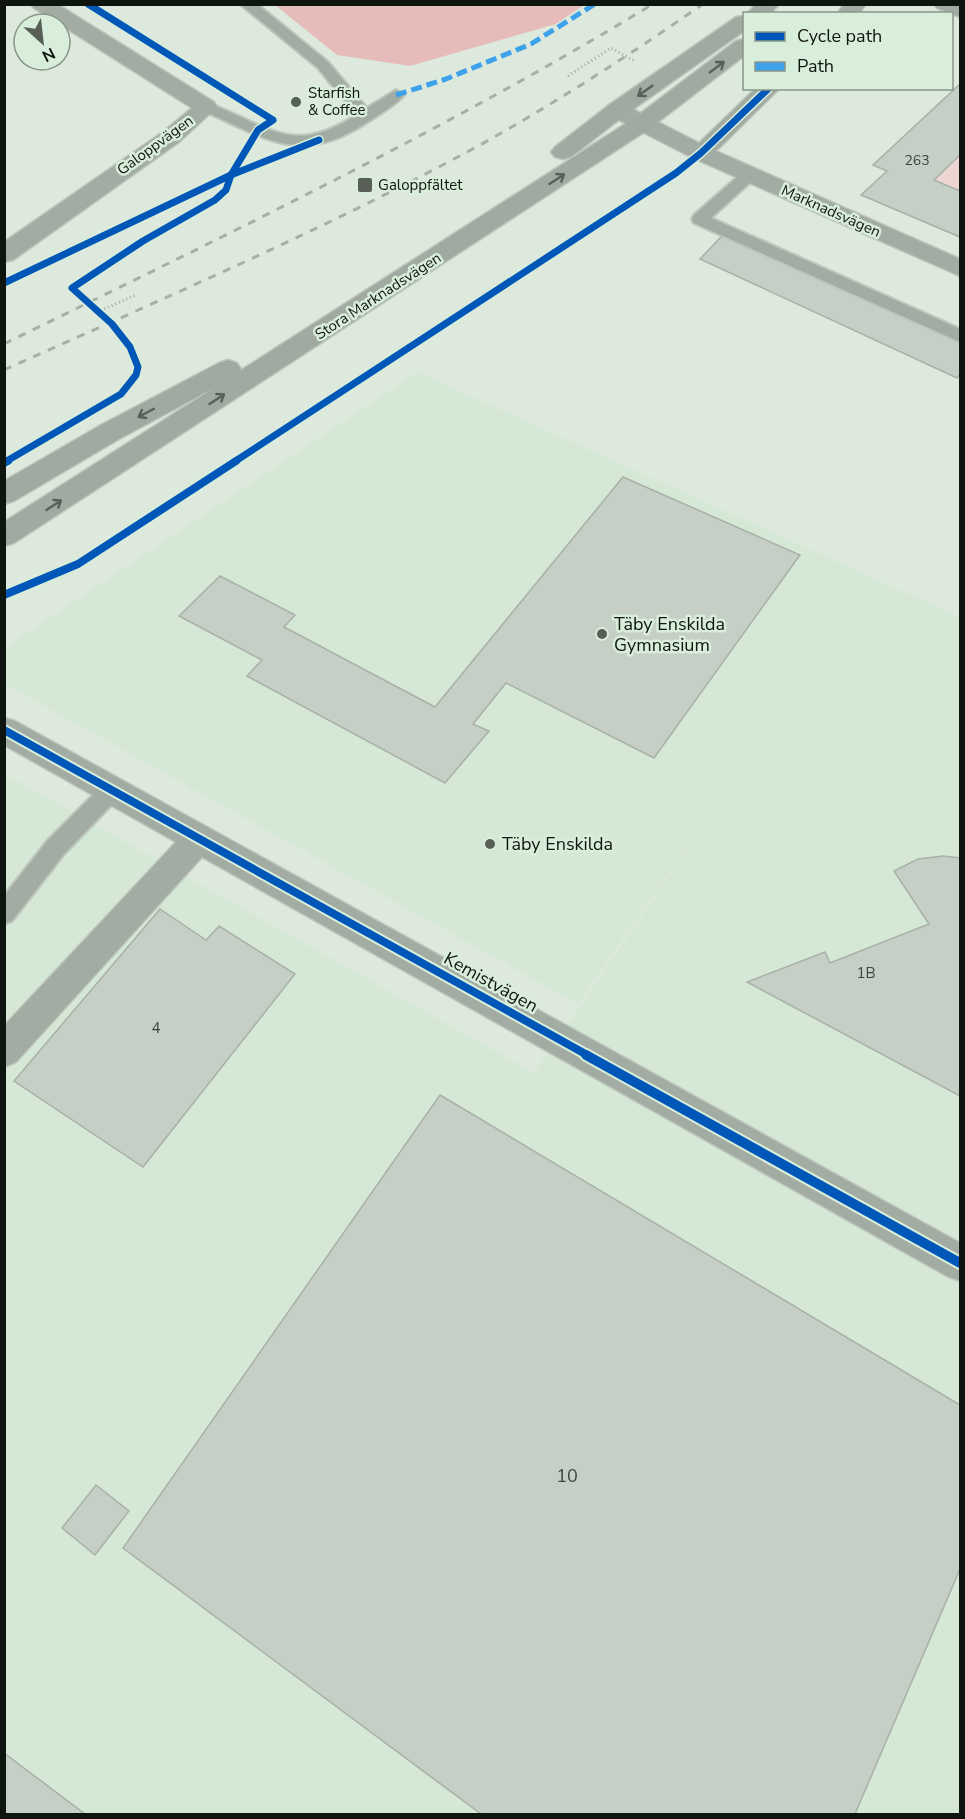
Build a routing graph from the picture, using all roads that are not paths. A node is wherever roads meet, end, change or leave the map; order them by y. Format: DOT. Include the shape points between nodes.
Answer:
graph roads {
  1 [pos="41,4"];
  2 [pos="247,4"];
  3 [pos="944,4"];
  4 [pos="960,10"];
  5 [pos="743,23"];
  6 [pos="743,47"];
  7 [pos="767,90"];
  8 [pos="396,95"];
  9 [pos="206,107"];
  10 [pos="617,110"];
  11 [pos="364,115"];
  12 [pos="641,124"];
  13 [pos="701,153"];
  14 [pos="749,175"];
  15 [pos="4,254"];
  16 [pos="960,268"];
  17 [pos="960,336"];
  18 [pos="4,494"];
  19 [pos="4,537"];
  20 [pos="4,730"];
  21 [pos="112,790"];
  22 [pos="198,838"];
  23 [pos="4,914"];
  24 [pos="4,1051"];
  25 [pos="960,1263"];
  1 -- 9 [label="street, Galoppvägen"];
  2 -- 11 [label="lane" via="323,65"];
  3 -- 4 [label="street"];
  5 -- 10 [label="street, Stora Marknadsvägen, one-way"];
  12 -- 6 [label="street, Stora Marknadsvägen, one-way"];
  7 -- 13 [label="street"];
  8 -- 11 [label="lane"];
  9 -- 11 [label="lane" via="288,140 320,140"];
  9 -- 15 [label="street, Galoppvägen" via="171,137"];
  10 -- 12 [label="street, Marknadsvägen"];
  10 -- 18 [label="street, Stora Marknadsvägen, one-way" via="519,185 290,335"];
  12 -- 13 [label="street, Marknadsvägen"];
  19 -- 12 [label="street, Stora Marknadsvägen, one-way"];
  13 -- 14 [label="street, Marknadsvägen"];
  14 -- 16 [label="street, Marknadsvägen"];
  14 -- 17 [label="lane" via="700,219"];
  20 -- 21 [label="street, Kemistvägen"];
  21 -- 22 [label="street, Kemistvägen"];
  21 -- 23 [label="lane" via="56,847"];
  22 -- 24 [label="street"];
  22 -- 25 [label="street, Kemistvägen"];
}
